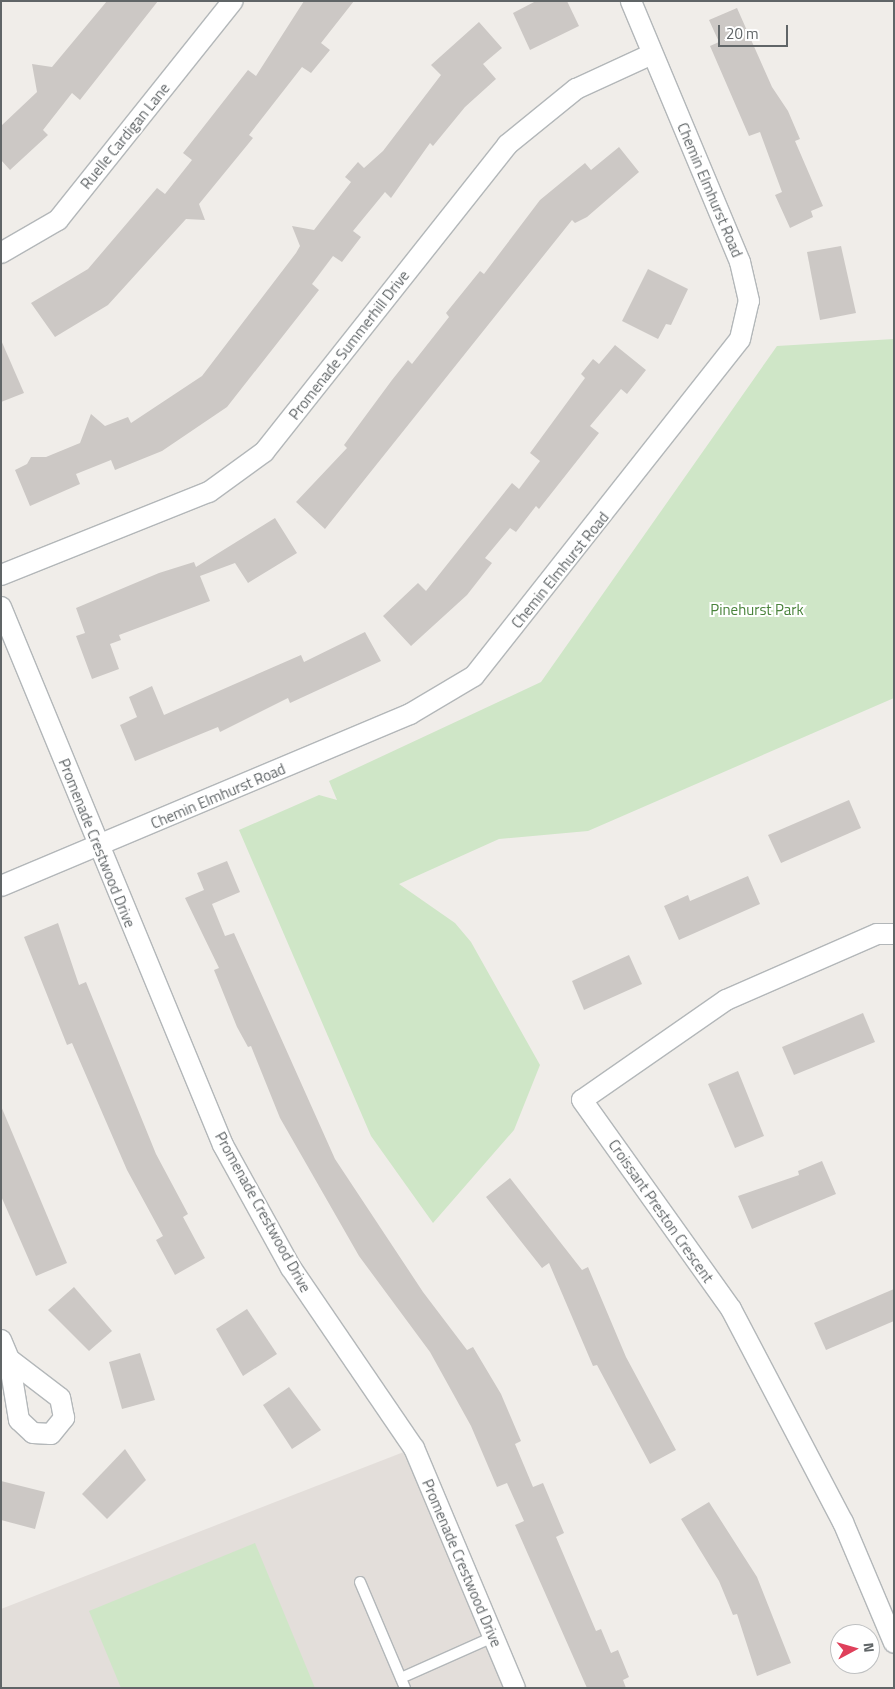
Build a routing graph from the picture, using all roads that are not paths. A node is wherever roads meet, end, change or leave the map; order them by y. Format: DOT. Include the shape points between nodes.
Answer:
graph roads {
  1 [pos="233,1"];
  2 [pos="631,1"];
  3 [pos="652,54"];
  4 [pos="1,253"];
  5 [pos="1,575"];
  6 [pos="1,607"];
  7 [pos="98,847"];
  8 [pos="1,886"];
  9 [pos="894,934"];
  10 [pos="1,1340"];
  11 [pos="9,1359"];
  12 [pos="360,1582"];
  13 [pos="493,1637"];
  14 [pos="894,1643"];
  15 [pos="403,1683"];
  16 [pos="515,1688"];
  1 -- 4 [label="street, Ruelle Cardigan Lane" via="58,220"];
  2 -- 3 [label="street, Chemin Elmhurst Road"];
  3 -- 5 [label="street, Promenade Summerhill Drive" via="576,89 507,145 264,452 208,492"];
  3 -- 7 [label="street, Chemin Elmhurst Road" via="740,262 749,301 740,339 474,676 410,714"];
  6 -- 7 [label="street, Promenade Crestwood Drive"];
  7 -- 8 [label="street, Chemin Elmhurst Road"];
  7 -- 13 [label="street, Promenade Crestwood Drive" via="223,1145 291,1268 414,1448"];
  9 -- 14 [label="street, Croissant Preston Crescent" via="877,934 726,1000 582,1100 731,1309 843,1522"];
  10 -- 11 [label="street"];
  12 -- 15 [label="lane"];
  13 -- 15 [label="lane"];
  13 -- 16 [label="street, Promenade Crestwood Drive"];
}
